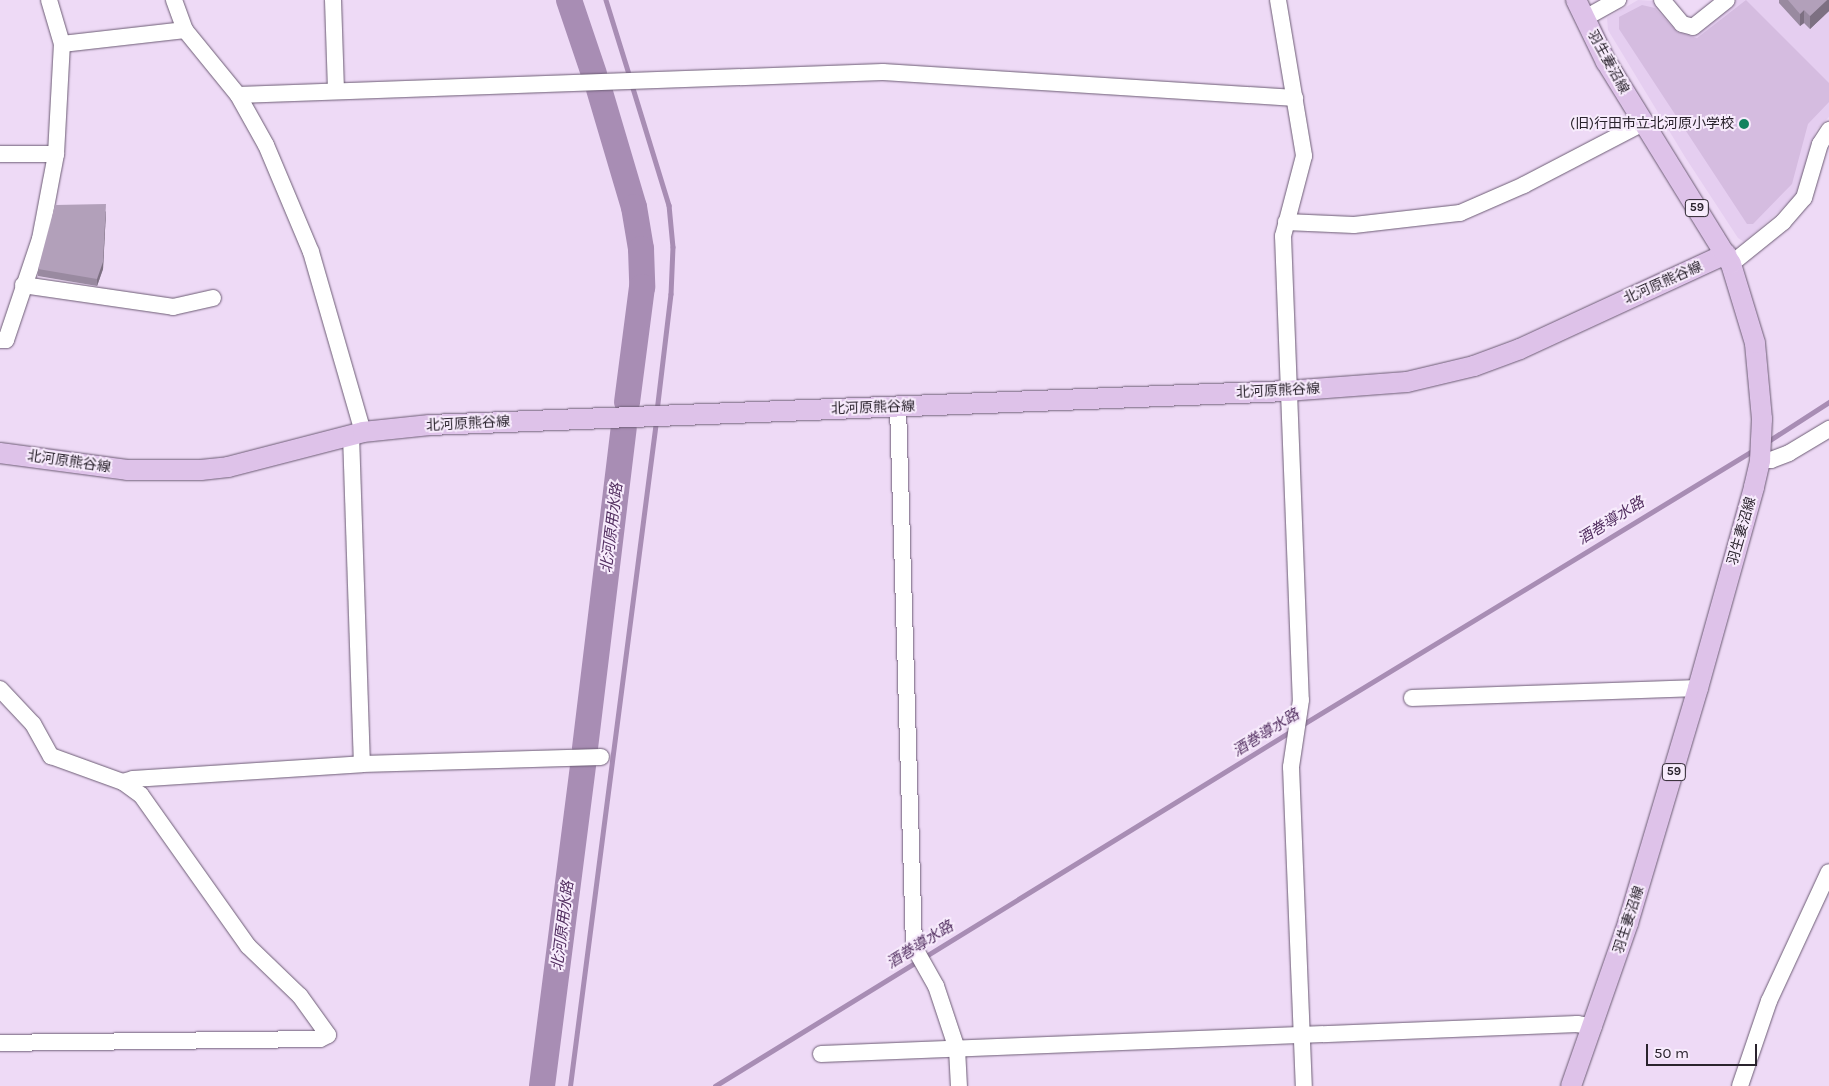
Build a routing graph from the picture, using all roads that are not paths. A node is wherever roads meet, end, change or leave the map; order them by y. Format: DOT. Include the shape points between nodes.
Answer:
graph roads {
  1 [pos="49,0"];
  2 [pos="174,0"];
  3 [pos="333,0"];
  4 [pos="1278,0"];
  5 [pos="1576,0"];
  6 [pos="1618,0"];
  7 [pos="1662,0"];
  8 [pos="1727,0"];
  9 [pos="1585,18"];
  10 [pos="185,30"];
  11 [pos="62,44"];
  12 [pos="336,91"];
  13 [pos="238,95"];
  14 [pos="1295,98"];
  15 [pos="1642,123"];
  16 [pos="1829,130"];
  17 [pos="0,154"];
  18 [pos="56,154"];
  19 [pos="1286,222"];
  20 [pos="1728,259"];
  21 [pos="23,285"];
  22 [pos="213,298"];
  23 [pos="0,340"];
  24 [pos="1287,391"];
  25 [pos="898,407"];
  26 [pos="1829,429"];
  27 [pos="357,434"];
  28 [pos="1760,449"];
  29 [pos="0,453"];
  30 [pos="1698,688"];
  31 [pos="0,689"];
  32 [pos="1412,698"];
  33 [pos="601,757"];
  34 [pos="362,764"];
  35 [pos="123,782"];
  36 [pos="1829,872"];
  37 [pos="1594,1027"];
  38 [pos="1302,1036"];
  39 [pos="0,1044"];
  40 [pos="957,1049"];
  41 [pos="821,1054"];
  42 [pos="959,1086"];
  43 [pos="1304,1086"];
  44 [pos="1572,1086"];
  45 [pos="1740,1086"];
  1 -- 11 [label="street"];
  2 -- 10 [label="street"];
  3 -- 12 [label="street"];
  4 -- 14 [label="street"];
  5 -- 9 [label="main road, 羽生妻沼線 / 59"];
  6 -- 9 [label="street"];
  7 -- 8 [label="street" via="1682,24 1693,27"];
  9 -- 15 [label="main road, 羽生妻沼線 / 59" via="1606,62"];
  10 -- 11 [label="street"];
  10 -- 13 [label="street"];
  11 -- 18 [label="street"];
  12 -- 13 [label="street"];
  12 -- 14 [label="street" via="883,72"];
  13 -- 27 [label="street" via="266,145 311,252"];
  14 -- 19 [label="street" via="1304,156"];
  15 -- 19 [label="street" via="1524,185 1460,213 1354,225"];
  15 -- 20 [label="main road, 羽生妻沼線 / 59"];
  16 -- 20 [label="street" via="1820,144 1804,198 1776,228"];
  17 -- 18 [label="street"];
  18 -- 21 [label="street" via="40,239"];
  19 -- 24 [label="street"];
  20 -- 24 [label="main road, 北河原熊谷線" via="1474,366 1407,382"];
  20 -- 28 [label="main road, 羽生妻沼線 / 59" via="1755,343"];
  21 -- 22 [label="street" via="173,307"];
  21 -- 23 [label="street" via="6,340"];
  24 -- 25 [label="main road, 北河原熊谷線"];
  24 -- 38 [label="street" via="1301,700 1291,767"];
  25 -- 27 [label="main road, 北河原熊谷線" via="430,425"];
  25 -- 40 [label="street" via="914,948 936,986"];
  26 -- 28 [label="street" via="1789,454 1771,460"];
  27 -- 29 [label="main road, 北河原熊谷線" via="228,467 201,470 127,470"];
  27 -- 34 [label="street"];
  28 -- 30 [label="main road, 羽生妻沼線 / 59"];
  30 -- 32 [label="street"];
  30 -- 37 [label="main road, 羽生妻沼線 / 59"];
  31 -- 35 [label="street" via="33,724 51,756"];
  33 -- 34 [label="street"];
  34 -- 35 [label="street"];
  35 -- 39 [label="street" via="141,795 248,946 300,996 328,1035 320,1039"];
  36 -- 45 [label="street" via="1769,1001"];
  37 -- 38 [label="street" via="1577,1024"];
  37 -- 44 [label="main road, 羽生妻沼線 / 59"];
  38 -- 40 [label="street"];
  38 -- 43 [label="street"];
  40 -- 41 [label="street"];
  40 -- 42 [label="street"];
}
